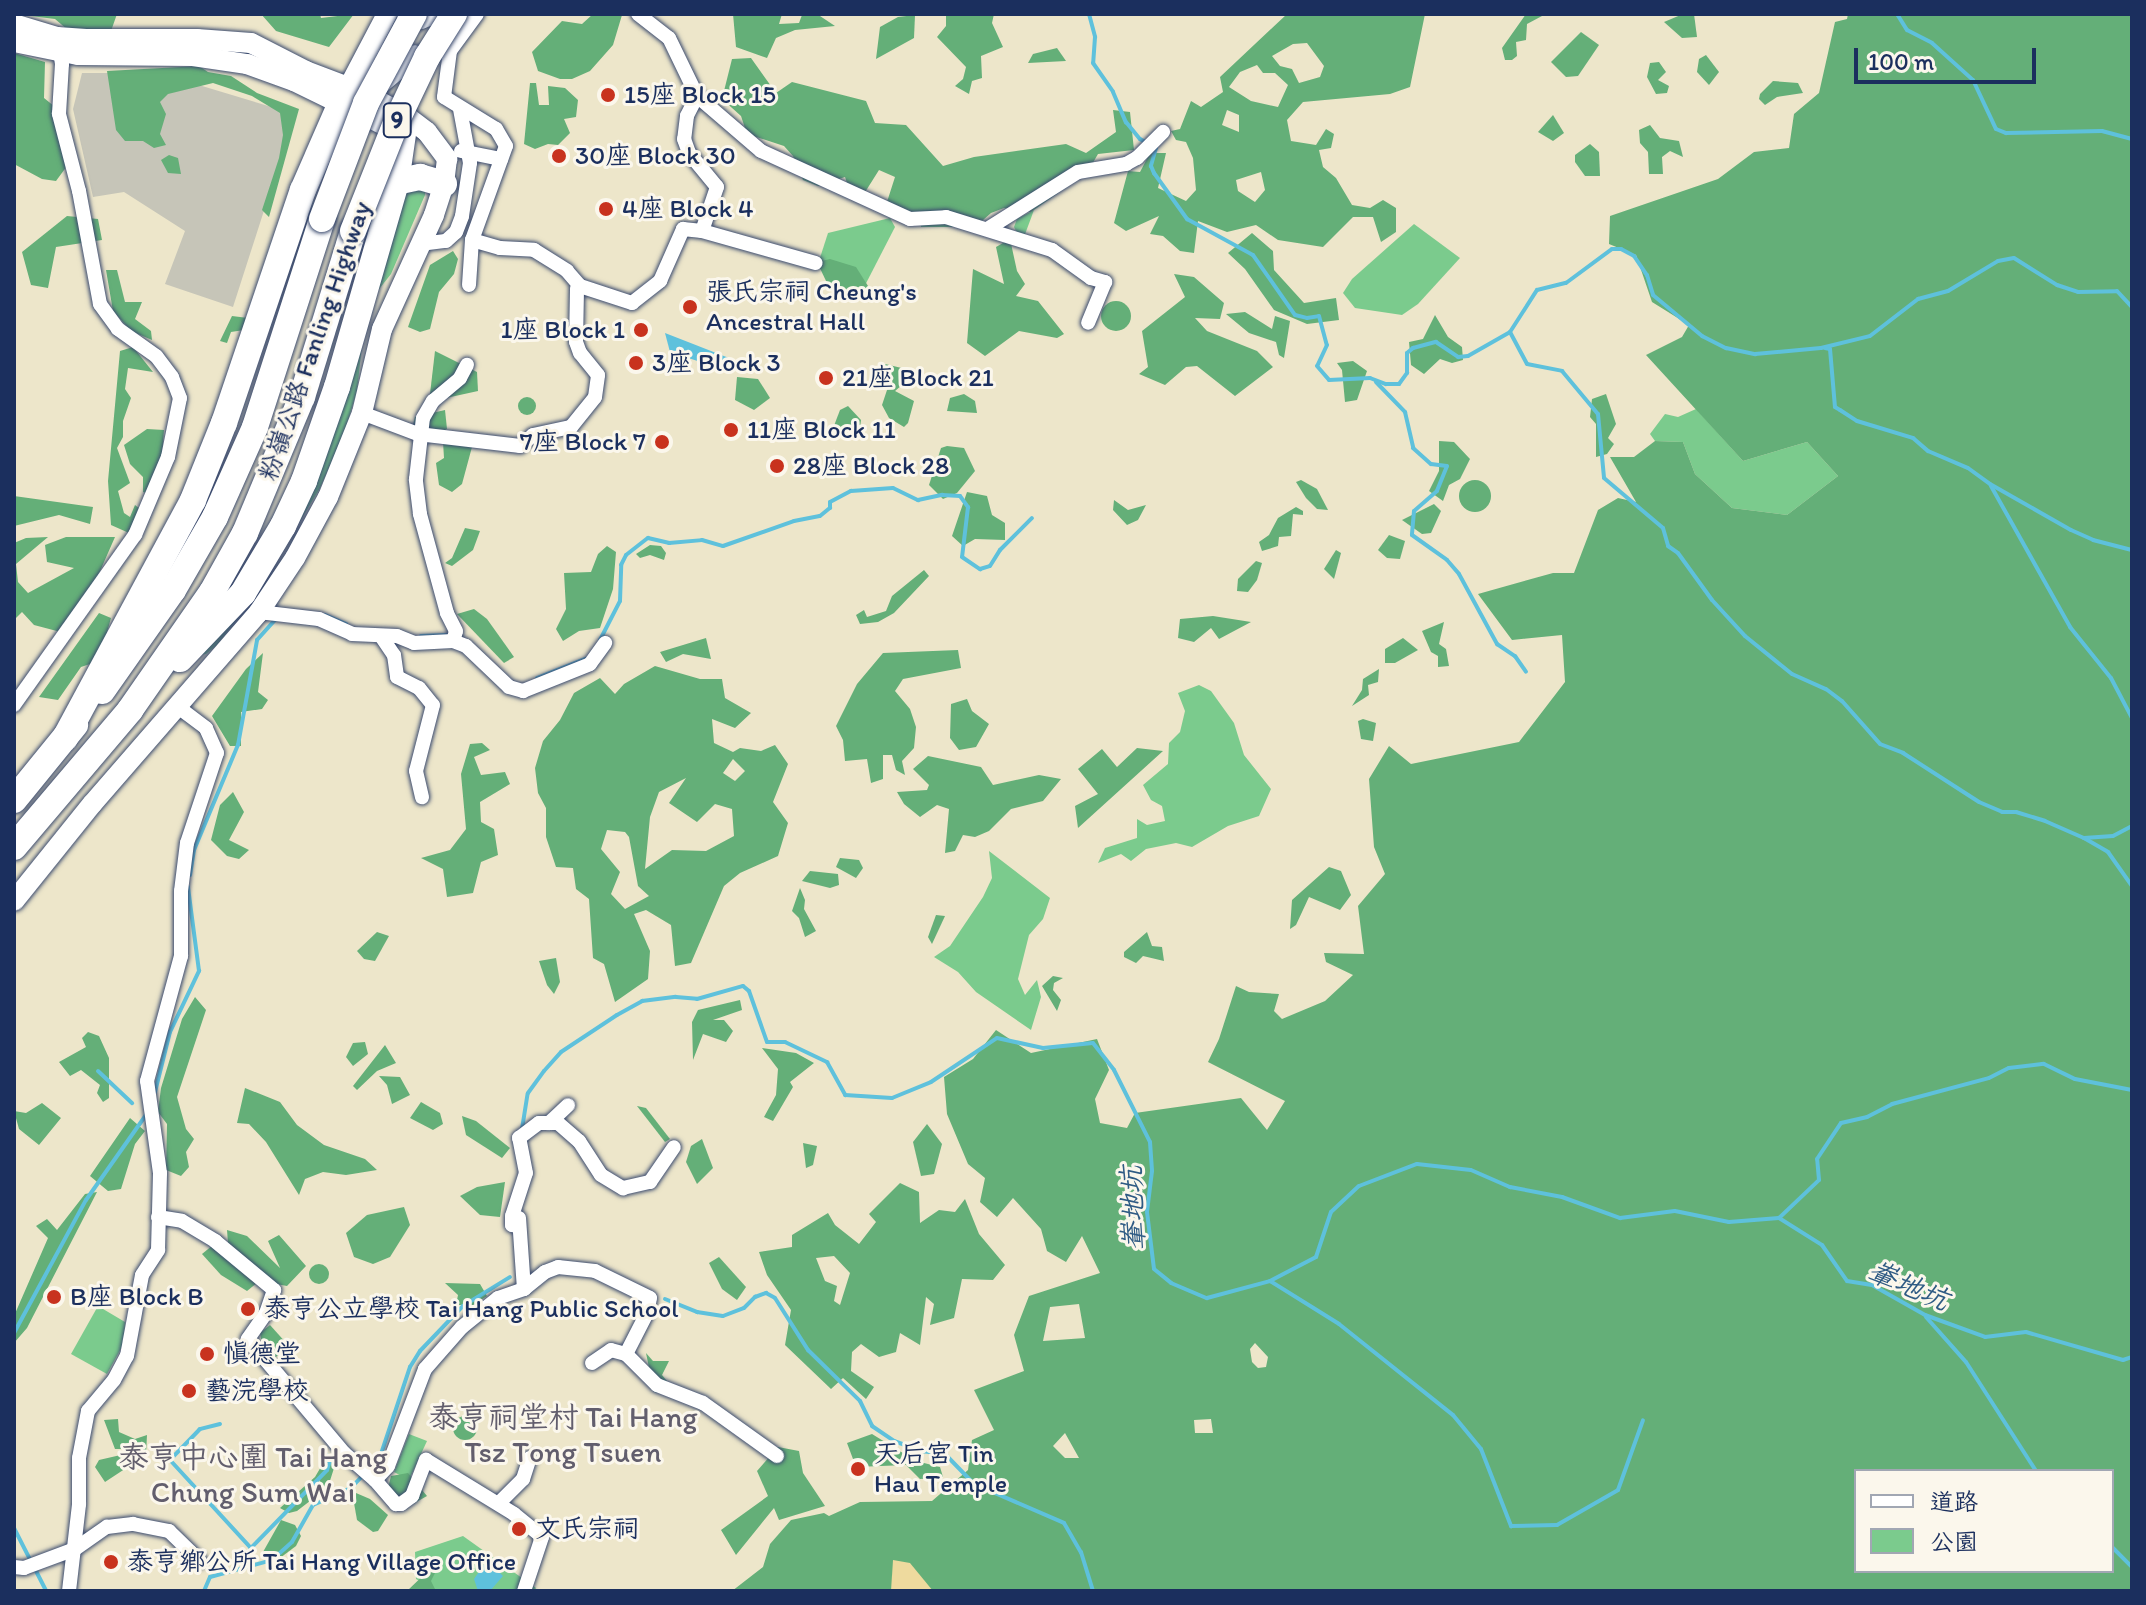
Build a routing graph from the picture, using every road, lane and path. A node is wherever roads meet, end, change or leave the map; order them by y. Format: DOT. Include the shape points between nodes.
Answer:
graph roads {
  1 [pos="387,14"];
  2 [pos="406,14"];
  3 [pos="414,14"];
  4 [pos="436,14"];
  5 [pos="454,14"];
  6 [pos="477,14"];
  7 [pos="638,14"];
  8 [pos="14,24"];
  9 [pos="14,42"];
  10 [pos="59,44"];
  11 [pos="415,55"];
  12 [pos="352,89"];
  13 [pos="697,96"];
  14 [pos="460,109"];
  15 [pos="405,125"];
  16 [pos="1155,141"];
  17 [pos="501,159"];
  18 [pos="450,166"];
  19 [pos="396,182"];
  20 [pos="989,228"];
  21 [pos="702,231"];
  22 [pos="472,240"];
  23 [pos="420,244"];
  24 [pos="816,263"];
  25 [pos="469,285"];
  26 [pos="580,286"];
  27 [pos="1088,323"];
  28 [pos="467,365"];
  29 [pos="362,413"];
  30 [pos="418,434"];
  31 [pos="273,614"];
  32 [pos="381,636"];
  33 [pos="454,637"];
  34 [pos="605,643"];
  35 [pos="14,705"];
  36 [pos="177,706"];
  37 [pos="130,710"];
  38 [pos="65,738"];
  39 [pos="422,797"];
  40 [pos="14,800"];
  41 [pos="14,847"];
  42 [pos="14,901"];
  43 [pos="568,1105"];
  44 [pos="549,1123"];
  45 [pos="674,1147"];
  46 [pos="523,1199"];
  47 [pos="158,1217"];
  48 [pos="519,1226"];
  49 [pos="524,1289"];
  50 [pos="626,1354"];
  51 [pos="592,1363"];
  52 [pos="777,1456"];
  53 [pos="530,1458"];
  54 [pos="372,1478"];
  55 [pos="499,1503"];
  56 [pos="75,1549"];
  57 [pos="200,1561"];
  58 [pos="19,1567"];
  59 [pos="69,1591"];
  60 [pos="524,1591"];
  1 -- 12 [label="main road"];
  2 -- 4 [label="main road" via="421,19"];
  3 -- 38 [label="highway, 粉嶺公路 Fanling Highway / 9, bridge" via="366,103 322,219 265,398 215,517 143,637"];
  4 -- 11 [label="main road"];
  5 -- 37 [label="highway, 粉嶺公路 Fanling Highway / 9, bridge" via="398,118 353,231 302,397 245,533 212,592"];
  6 -- 14 [label="street" via="450,51 444,78 444,97"];
  7 -- 13 [label="street" via="669,38"];
  8 -- 10 [label="main road"];
  9 -- 10 [label="main road"];
  10 -- 12 [label="main road" via="232,61"];
  10 -- 12 [label="main road" via="197,39 251,43 285,50"];
  10 -- 35 [label="street" via="59,114 100,304 118,329 156,356 180,398 168,457 135,535"];
  11 -- 12 [label="main road"];
  11 -- 15 [label="main road"];
  12 -- 15 [label="main road"];
  12 -- 38 [label="highway" via="303,190 193,500"];
  13 -- 20 [label="street" via="741,137 783,163 910,219 946,217"];
  13 -- 21 [label="street" via="684,139 717,187"];
  14 -- 17 [label="street" via="496,129 506,146"];
  14 -- 18 [label="street"];
  15 -- 18 [label="main road"];
  15 -- 19 [label="highway"];
  16 -- 20 [label="street" via="1126,164 1078,172"];
  17 -- 18 [label="street"];
  17 -- 22 [label="street"];
  18 -- 19 [label="highway"];
  18 -- 23 [label="main road"];
  18 -- 23 [label="street" via="470,176 456,232 446,241"];
  19 -- 37 [label="highway" via="337,387 283,526 234,604"];
  20 -- 27 [label="street" via="1052,250 1105,282"];
  21 -- 24 [label="street"];
  21 -- 26 [label="street" via="683,229 660,281 632,303"];
  22 -- 25 [label="street"];
  22 -- 26 [label="street" via="534,250"];
  23 -- 29 [label="main road" via="382,329"];
  26 -- 30 [label="street" via="576,342 598,375 595,397 571,427 533,435 520,446"];
  28 -- 30 [label="street" via="433,401"];
  29 -- 30 [label="street"];
  29 -- 31 [label="main road"];
  30 -- 33 [label="street" via="420,514"];
  31 -- 32 [label="street" via="319,619 352,634"];
  31 -- 36 [label="main road"];
  32 -- 33 [label="street" via="414,643"];
  32 -- 39 [label="street" via="394,655 397,677 419,688 433,705 416,771"];
  33 -- 34 [label="street" via="509,687 523,691 590,664"];
  36 -- 42 [label="main road"];
  36 -- 47 [label="street" via="206,728 217,753 187,843 181,956 147,1081 160,1173"];
  37 -- 41 [label="highway, 粉嶺公路 Fanling Highway / 9"];
  38 -- 40 [label="highway, 粉嶺公路 Fanling Highway / 9"];
  43 -- 44 [label="street"];
  44 -- 45 [label="street" via="558,1123 579,1141 601,1175 623,1188 650,1182"];
  44 -- 48 [label="street" via="539,1123 523,1136 526,1173 512,1225"];
  46 -- 48 [label="street"];
  47 -- 54 [label="street" via="182,1221 215,1241 274,1290 248,1339"];
  47 -- 56 [label="street" via="158,1250 142,1275 127,1356 88,1411 79,1458"];
  48 -- 49 [label="street"];
  49 -- 50 [label="street" via="558,1267 595,1271 650,1298"];
  49 -- 54 [label="street" via="498,1298 462,1327 425,1369 388,1466"];
  50 -- 51 [label="street" via="611,1350"];
  50 -- 52 [label="street" via="657,1385 703,1403"];
  53 -- 55 [label="street" via="523,1479"];
  54 -- 55 [label="street" via="401,1504 412,1496 426,1460"];
  55 -- 60 [label="street" via="542,1537"];
  56 -- 57 [label="street" via="107,1527 133,1524 169,1531"];
  56 -- 58 [label="street"];
  56 -- 59 [label="street"];
}
